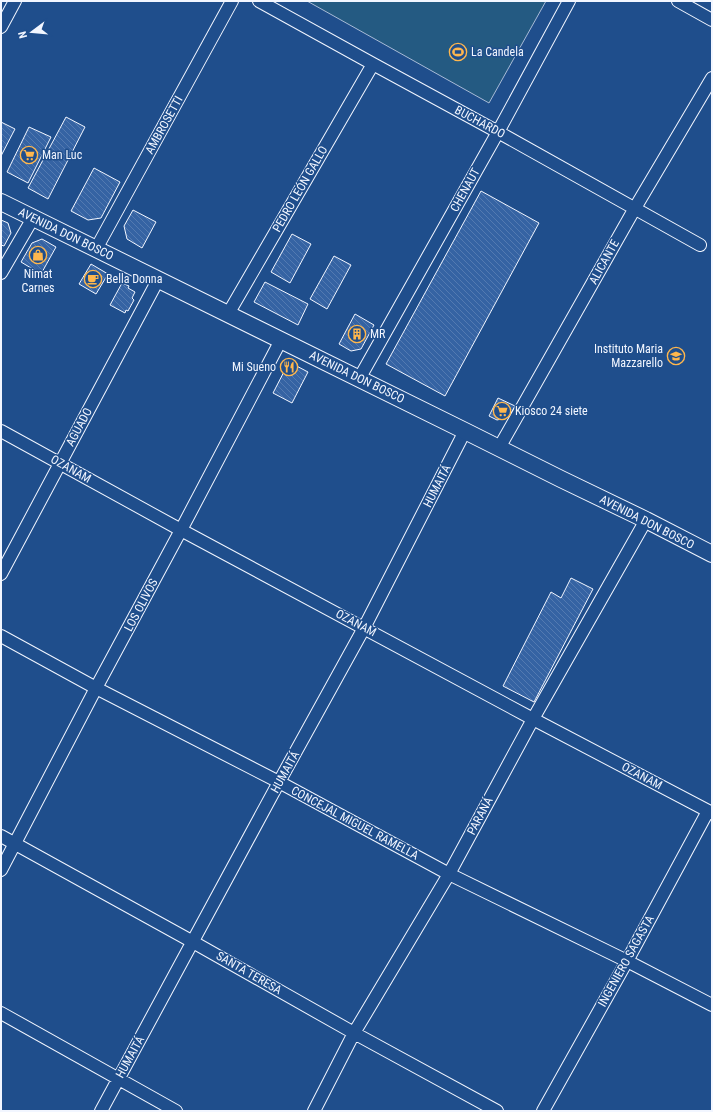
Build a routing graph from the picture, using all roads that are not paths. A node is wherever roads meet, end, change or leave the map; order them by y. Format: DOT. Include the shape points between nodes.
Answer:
graph roads {
  1 [pos="15,1"];
  2 [pos="232,1"];
  3 [pos="259,1"];
  4 [pos="569,1"];
  5 [pos="678,1"];
  6 [pos="712,20"];
  7 [pos="1,27"];
  8 [pos="373,64"];
  9 [pos="712,78"];
  10 [pos="498,132"];
  11 [pos="1,202"];
  12 [pos="635,208"];
  13 [pos="32,218"];
  14 [pos="700,245"];
  15 [pos="96,249"];
  16 [pos="1,273"];
  17 [pos="158,280"];
  18 [pos="228,314"];
  19 [pos="282,340"];
  20 [pos="359,378"];
  21 [pos="465,430"];
  22 [pos="1,431"];
  23 [pos="499,448"];
  24 [pos="60,463"];
  25 [pos="646,520"];
  26 [pos="181,530"];
  27 [pos="712,554"];
  28 [pos="1,574"];
  29 [pos="364,628"];
  30 [pos="1,636"];
  31 [pos="96,688"];
  32 [pos="533,718"];
  33 [pos="279,782"];
  34 [pos="710,812"];
  35 [pos="1,836"];
  36 [pos="14,843"];
  37 [pos="1,870"];
  38 [pos="449,874"];
  39 [pos="193,942"];
  40 [pos="626,961"];
  41 [pos="712,1005"];
  42 [pos="1,1013"];
  43 [pos="354,1033"];
  44 [pos="118,1078"];
  45 [pos="101,1111"];
  46 [pos="176,1111"];
  47 [pos="314,1111"];
  48 [pos="497,1111"];
  49 [pos="542,1111"];
  1 -- 7 [label="street"];
  2 -- 15 [label="street, AMBROSETTI"];
  3 -- 8 [label="street, BUCHARDO"];
  4 -- 10 [label="street, CHENAUT"];
  5 -- 6 [label="street"];
  8 -- 10 [label="street, BUCHARDO"];
  8 -- 18 [label="street, PEDRO LEÓN GALLO"];
  9 -- 12 [label="street, ALICANTE"];
  10 -- 12 [label="street, BUCHARDO"];
  10 -- 20 [label="street, CHENAUT"];
  11 -- 13 [label="main road, AVENIDA DON BOSCO"];
  12 -- 14 [label="street, BUCHARDO"];
  12 -- 23 [label="street, ALICANTE"];
  13 -- 15 [label="main road, AVENIDA DON BOSCO"];
  13 -- 16 [label="street"];
  15 -- 17 [label="main road, AVENIDA DON BOSCO"];
  17 -- 18 [label="main road, AVENIDA DON BOSCO"];
  17 -- 24 [label="street, AGUADO"];
  18 -- 19 [label="main road, AVENIDA DON BOSCO"];
  19 -- 20 [label="main road, AVENIDA DON BOSCO"];
  19 -- 26 [label="street, LOS OLIVOS"];
  20 -- 21 [label="main road, AVENIDA DON BOSCO"];
  21 -- 23 [label="main road, AVENIDA DON BOSCO"];
  21 -- 29 [label="street, HUMAITÁ"];
  22 -- 24 [label="street, OZANAM"];
  23 -- 25 [label="main road, AVENIDA DON BOSCO"];
  24 -- 26 [label="street, OZANAM"];
  24 -- 28 [label="street, AGUADO"];
  25 -- 27 [label="main road, AVENIDA DON BOSCO"];
  25 -- 32 [label="street, PARANÁ"];
  26 -- 29 [label="street, OZANAM"];
  26 -- 31 [label="street, LOS OLIVOS"];
  29 -- 32 [label="street, OZANAM"];
  29 -- 33 [label="street, HUMAITÁ"];
  30 -- 31 [label="street, CONCEJAL MIGUEL RAMELLA"];
  31 -- 33 [label="street, CONCEJAL MIGUEL RAMELLA"];
  31 -- 36 [label="street, LOS OLIVOS"];
  32 -- 34 [label="street, OZANAM"];
  32 -- 38 [label="street, PARANÁ"];
  33 -- 38 [label="street, CONCEJAL MIGUEL RAMELLA"];
  33 -- 39 [label="street, HUMAITÁ"];
  34 -- 40 [label="street, INGENIERO SAGASTA"];
  35 -- 36 [label="street, SANTA TERESA"];
  36 -- 37 [label="street, LOS OLIVOS"];
  36 -- 39 [label="street, SANTA TERESA"];
  38 -- 40 [label="street, CONCEJAL MIGUEL RAMELLA"];
  38 -- 43 [label="street, PARANÁ"];
  39 -- 43 [label="street, SANTA TERESA"];
  39 -- 44 [label="street, HUMAITÁ"];
  40 -- 41 [label="street, CONCEJAL MIGUEL RAMELLA"];
  40 -- 49 [label="street, INGENIERO SAGASTA"];
  42 -- 44 [label="street"];
  43 -- 47 [label="street, PARANÁ"];
  43 -- 48 [label="street, SANTA TERESA"];
  44 -- 45 [label="street, HUMAITÁ"];
  44 -- 46 [label="street"];
}
